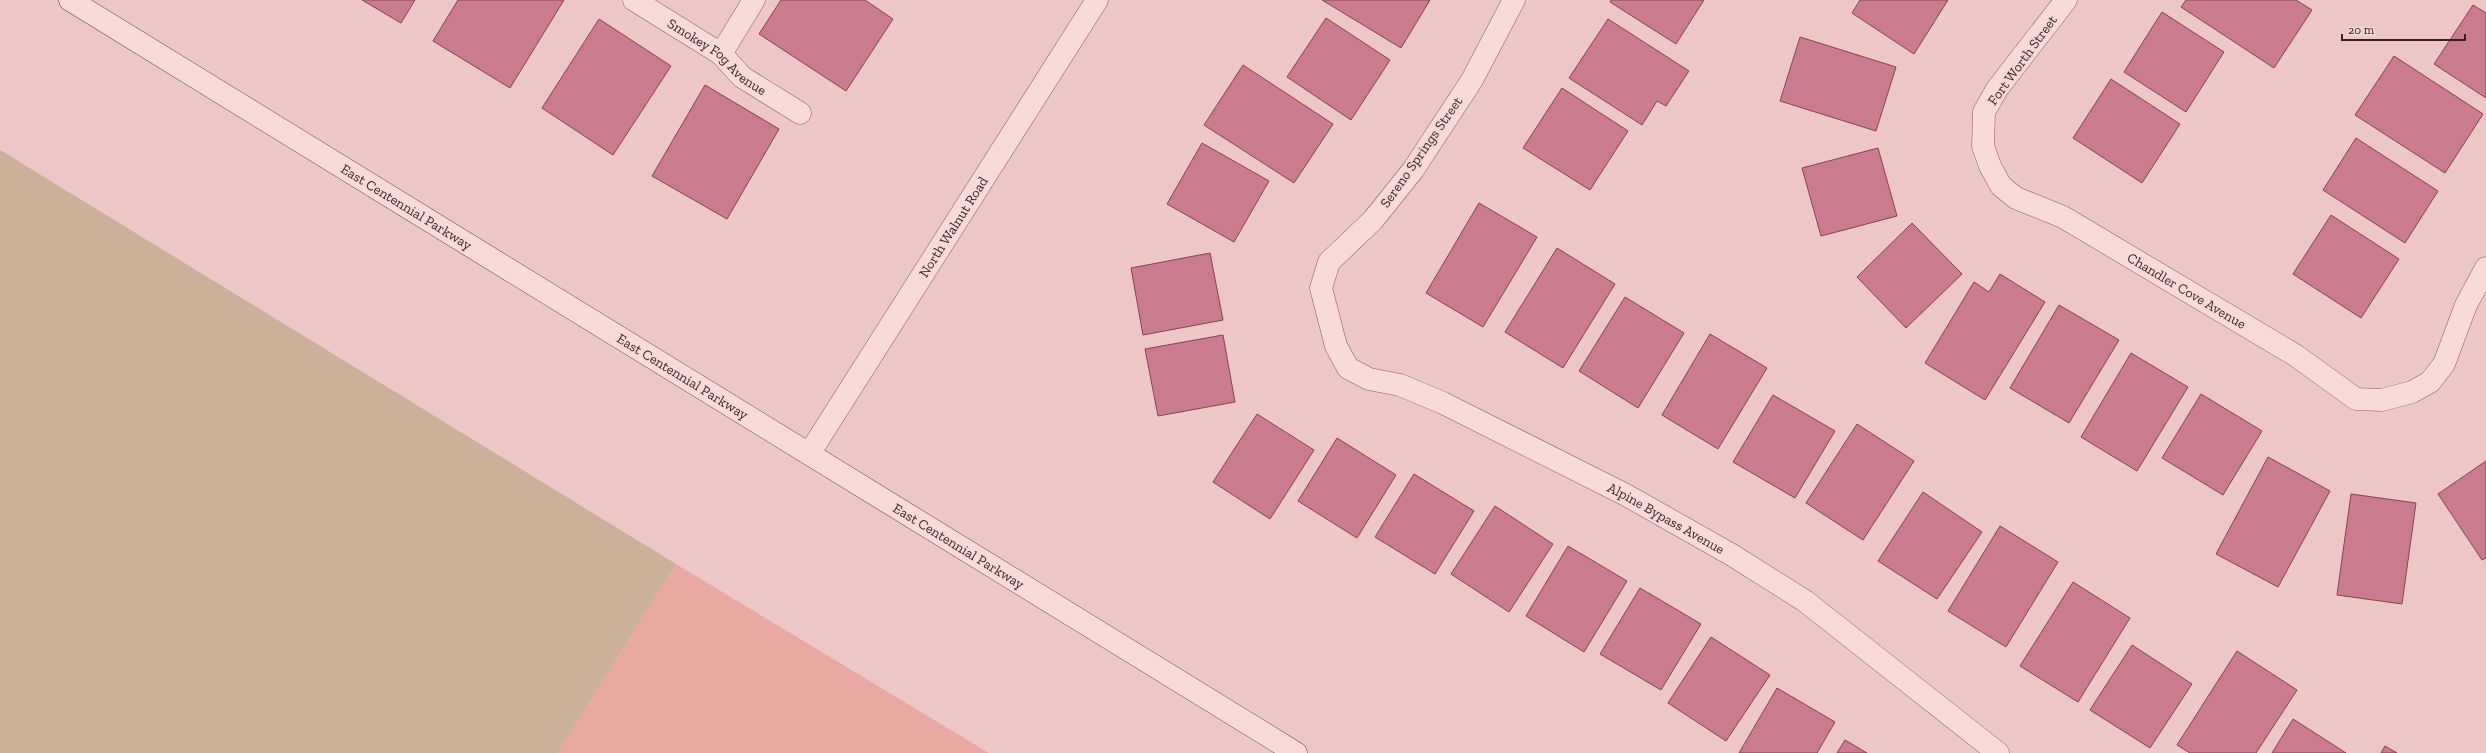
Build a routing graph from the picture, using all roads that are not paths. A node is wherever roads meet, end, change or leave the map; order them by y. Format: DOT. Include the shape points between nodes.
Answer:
graph roads {
  1 [pos="70,0"];
  2 [pos="634,0"];
  3 [pos="754,0"];
  4 [pos="1097,0"];
  5 [pos="1514,0"];
  6 [pos="2066,0"];
  7 [pos="720,54"];
  8 [pos="800,113"];
  9 [pos="1983,146"];
  10 [pos="2486,268"];
  11 [pos="1328,319"];
  12 [pos="809,454"];
  13 [pos="1296,753"];
  14 [pos="1998,753"];
  1 -- 12 [label="street, East Centennial Parkway"];
  2 -- 7 [label="street, Smokey Fog Avenue"];
  3 -- 7 [label="street"];
  4 -- 12 [label="street, North Walnut Road"];
  5 -- 11 [label="street, Sereno Springs Street" via="1472,80 1412,170 1373,220 1329,262 1321,288"];
  6 -- 9 [label="street, Fort Worth Street" via="1984,112"];
  7 -- 8 [label="street, Smokey Fog Avenue" via="742,77"];
  9 -- 10 [label="street, Chandler Cove Avenue" via="2001,186 2016,198 2035,204 2077,225 2295,355 2356,399 2382,400 2412,392 2430,382 2444,364 2466,305"];
  11 -- 14 [label="street, Alpine Bypass Avenue" via="1336,346 1348,368 1369,379 1400,385 1443,403 1626,495 1732,556 1804,601"];
  12 -- 13 [label="street, East Centennial Parkway"];
}
